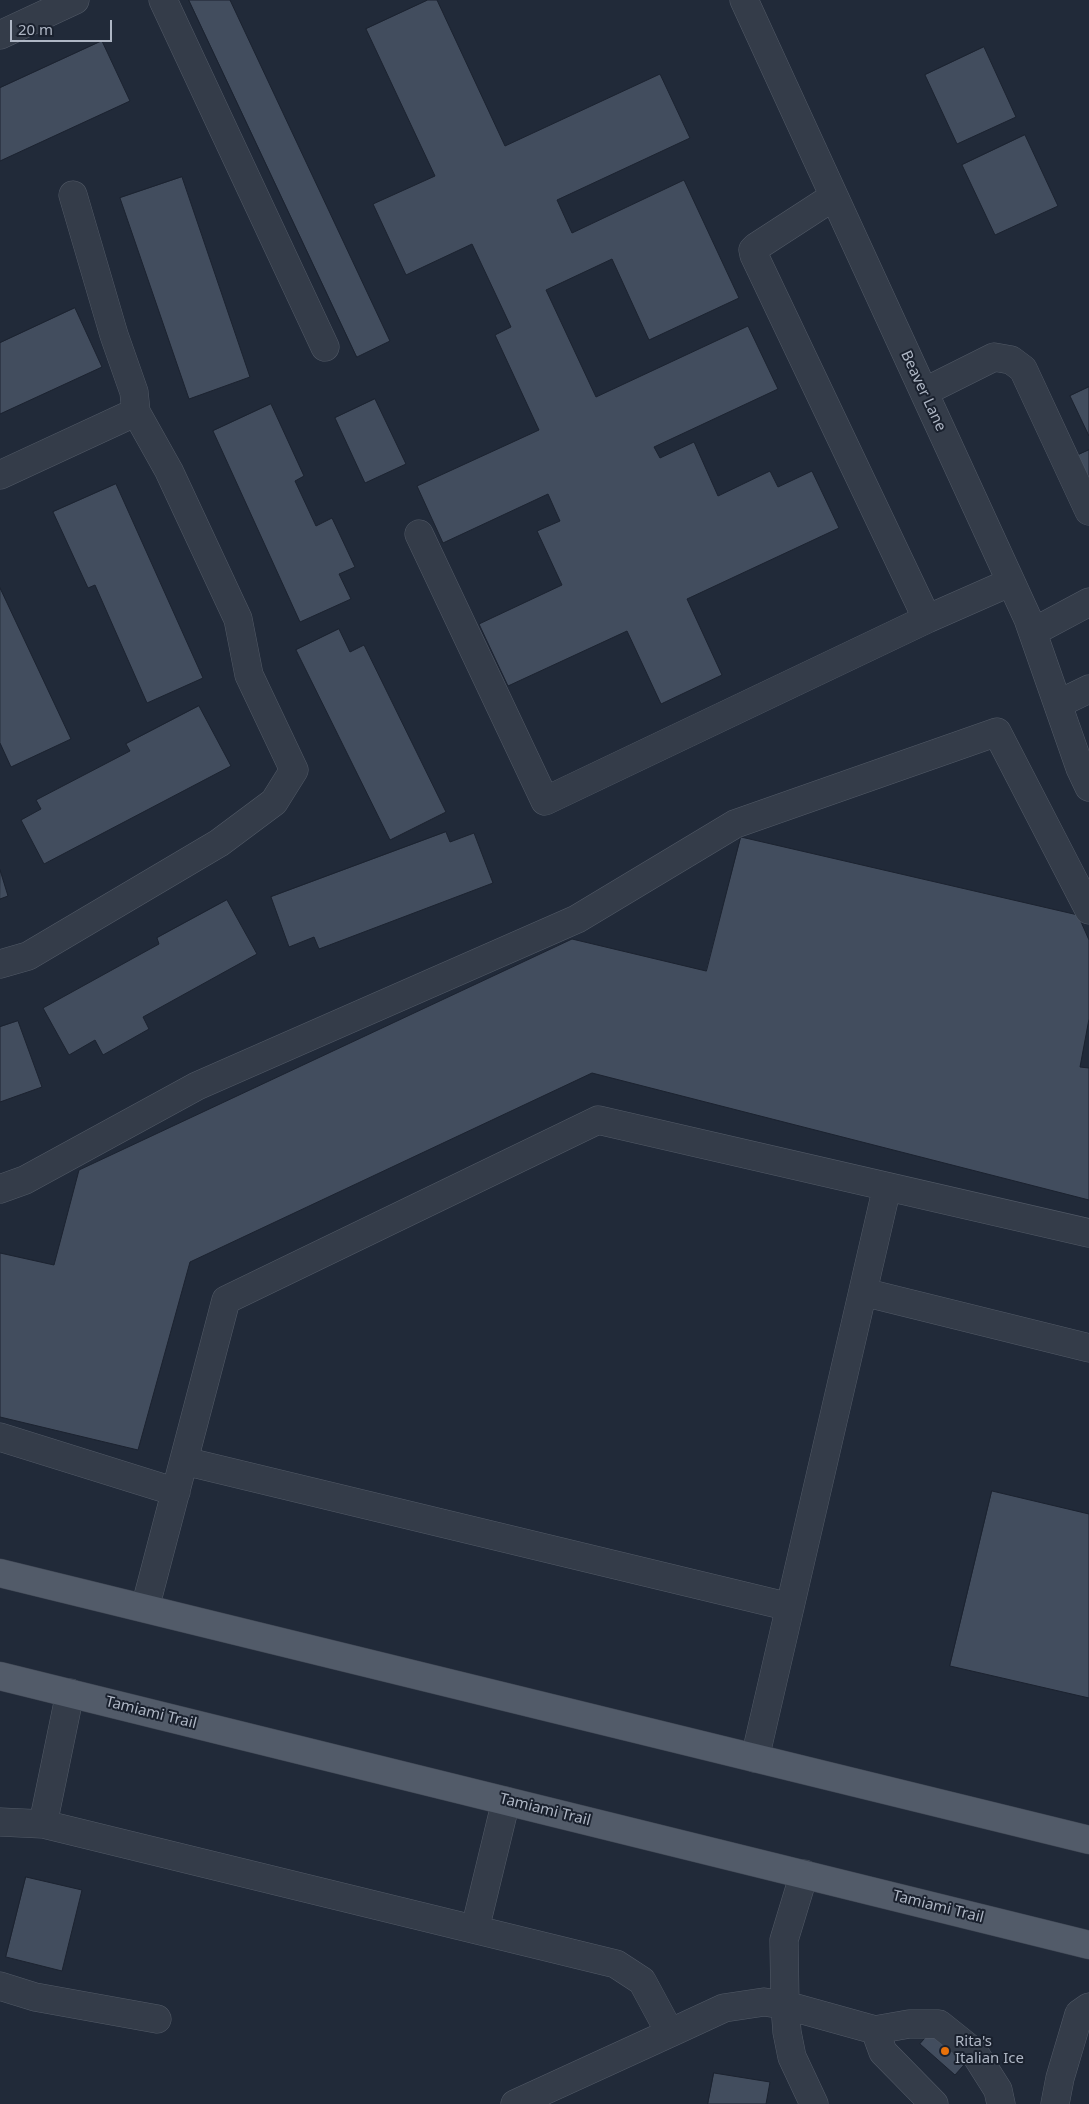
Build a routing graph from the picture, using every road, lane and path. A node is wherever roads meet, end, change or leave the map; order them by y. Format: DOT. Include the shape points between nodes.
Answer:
graph roads {
  1 [pos="75,0"];
  2 [pos="163,0"];
  3 [pos="744,0"];
  4 [pos="0,35"];
  5 [pos="73,195"];
  6 [pos="833,196"];
  7 [pos="325,347"];
  8 [pos="924,392"];
  9 [pos="136,412"];
  10 [pos="0,476"];
  11 [pos="1089,511"];
  12 [pos="419,534"];
  13 [pos="1011,582"];
  14 [pos="1089,602"];
  15 [pos="927,619"];
  16 [pos="1033,632"];
  17 [pos="1089,690"];
  18 [pos="1058,704"];
  19 [pos="1089,787"];
  20 [pos="1089,910"];
  21 [pos="0,964"];
  22 [pos="887,1187"];
  23 [pos="0,1190"];
  24 [pos="1089,1233"];
  25 [pos="863,1292"];
  26 [pos="1089,1348"];
  27 [pos="0,1437"];
  28 [pos="184,1461"];
  29 [pos="176,1492"];
  30 [pos="0,1573"];
  31 [pos="790,1607"];
  32 [pos="145,1608"];
  33 [pos="0,1676"];
  34 [pos="70,1693"];
  35 [pos="755,1758"];
  36 [pos="506,1801"];
  37 [pos="0,1822"];
  38 [pos="43,1824"];
  39 [pos="1089,1840"];
  40 [pos="804,1874"];
  41 [pos="475,1929"];
  42 [pos="1089,1945"];
  43 [pos="0,1986"];
  44 [pos="786,2005"];
  45 [pos="1089,2007"];
  46 [pos="157,2020"];
  47 [pos="875,2030"];
  48 [pos="670,2033"];
  49 [pos="515,2104"];
  50 [pos="814,2104"];
  51 [pos="934,2104"];
  52 [pos="1001,2104"];
  53 [pos="1055,2104"];
  1 -- 4 [label="street"];
  2 -- 7 [label="street"];
  3 -- 6 [label="street, Beaver Lane"];
  5 -- 9 [label="street" via="134,392"];
  6 -- 8 [label="street, Beaver Lane"];
  6 -- 15 [label="street" via="756,247 754,256"];
  8 -- 11 [label="street" via="994,358 1011,360 1023,370"];
  8 -- 13 [label="street, Beaver Lane"];
  9 -- 10 [label="street"];
  9 -- 21 [label="street" via="169,471 238,619 249,675 294,770 274,802 219,843 28,956"];
  12 -- 15 [label="street" via="545,801"];
  13 -- 15 [label="street"];
  13 -- 16 [label="street, Beaver Lane"];
  14 -- 16 [label="street"];
  16 -- 18 [label="street, Beaver Lane"];
  17 -- 18 [label="street"];
  18 -- 19 [label="street, Beaver Lane"];
  20 -- 23 [label="street" via="997,732 735,824 577,919 197,1086"];
  22 -- 24 [label="street"];
  22 -- 25 [label="street"];
  22 -- 28 [label="street" via="598,1120 226,1300"];
  25 -- 26 [label="street"];
  25 -- 31 [label="street"];
  27 -- 29 [label="street"];
  28 -- 29 [label="street"];
  28 -- 31 [label="street"];
  29 -- 32 [label="street"];
  30 -- 32 [label="main road"];
  31 -- 35 [label="street"];
  32 -- 35 [label="main road"];
  33 -- 34 [label="main road, Tamiami Trail"];
  34 -- 36 [label="main road, Tamiami Trail"];
  34 -- 38 [label="street"];
  35 -- 39 [label="main road"];
  36 -- 40 [label="main road, Tamiami Trail"];
  36 -- 41 [label="street"];
  37 -- 38 [label="street"];
  38 -- 41 [label="street"];
  40 -- 42 [label="main road, Tamiami Trail"];
  40 -- 44 [label="street" via="784,1940"];
  41 -- 48 [label="street" via="616,1964 642,1981"];
  43 -- 46 [label="street" via="35,1998"];
  44 -- 47 [label="street"];
  44 -- 48 [label="street" via="764,2002 724,2008"];
  44 -- 50 [label="street" via="792,2057"];
  45 -- 53 [label="street" via="1079,2014"];
  47 -- 51 [label="street" via="883,2052"];
  47 -- 52 [label="street" via="908,2024 940,2024 974,2052 998,2090"];
  48 -- 49 [label="street"];
}
